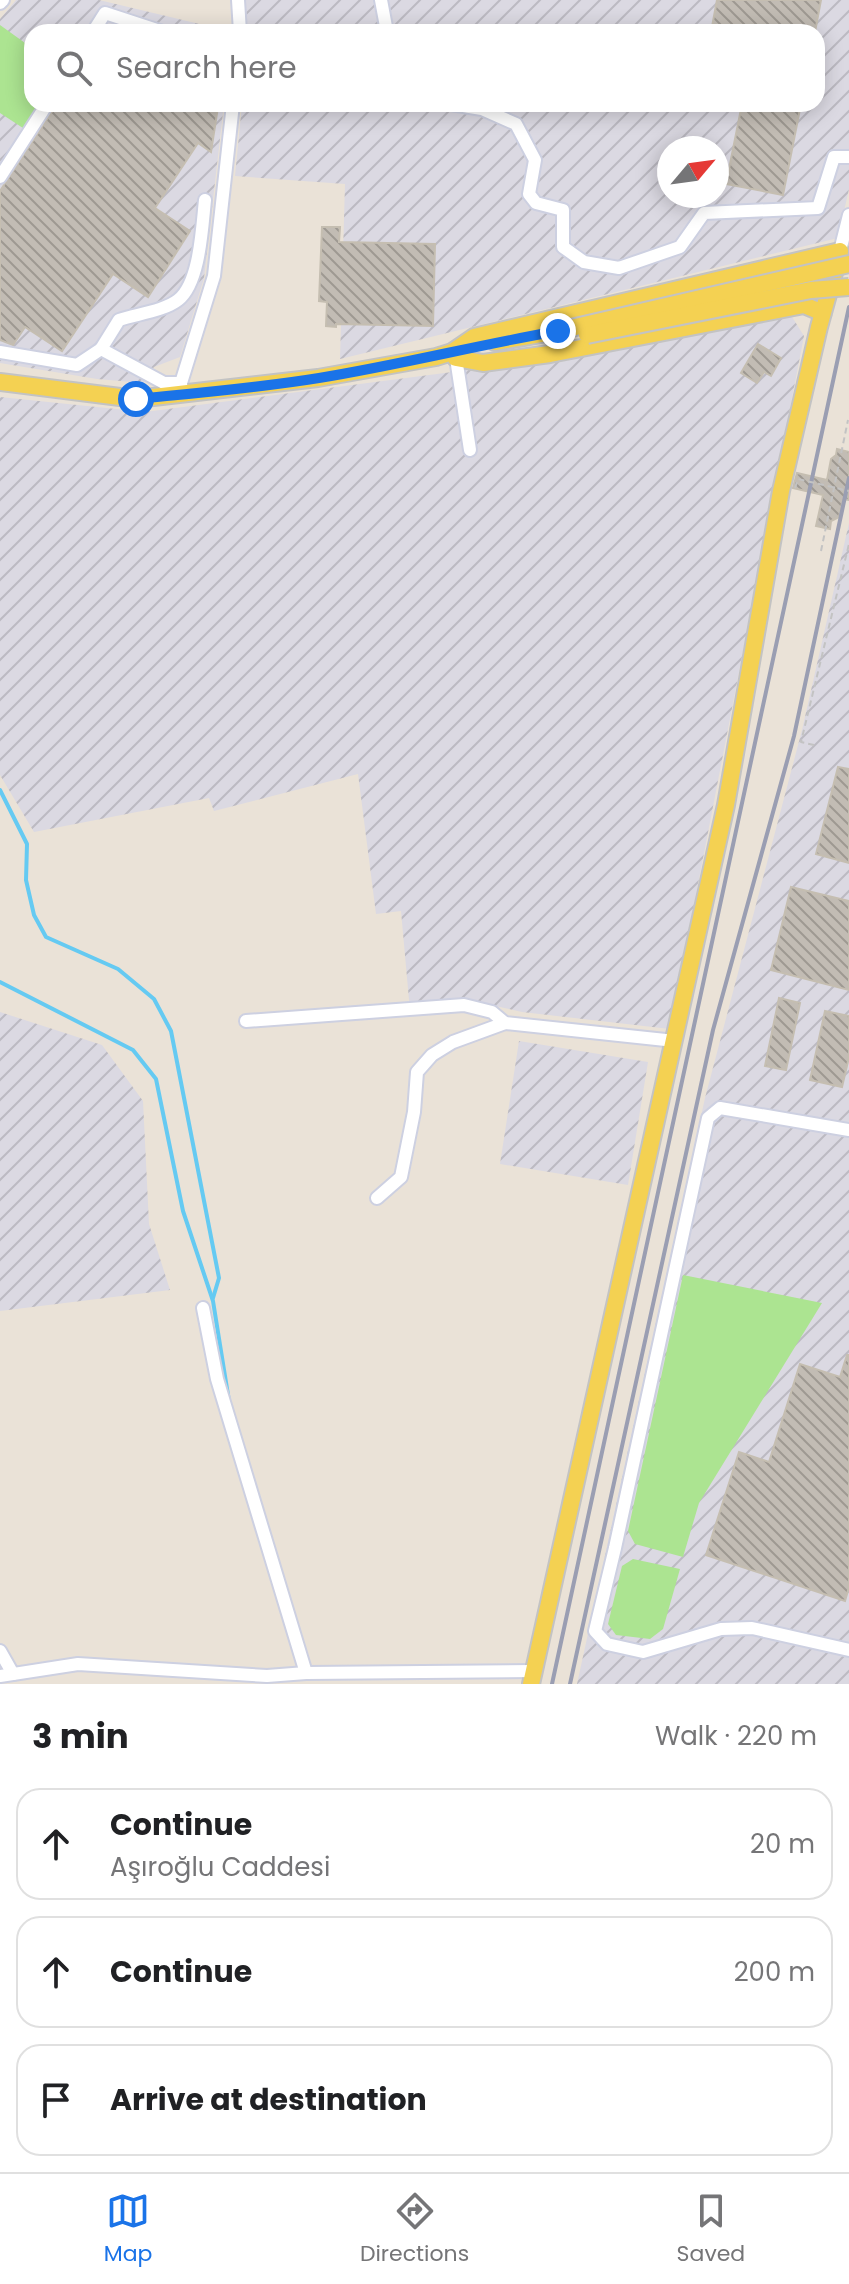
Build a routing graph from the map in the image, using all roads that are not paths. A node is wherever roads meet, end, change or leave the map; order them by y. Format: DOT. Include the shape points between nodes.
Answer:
graph roads {
  1 [pos="238,0"];
  2 [pos="381,0"];
  3 [pos="98,24"];
  4 [pos="139,24"];
  5 [pos="240,24"];
  6 [pos="386,24"];
  7 [pos="42,112"];
  8 [pos="232,112"];
  9 [pos="489,112"];
  10 [pos="849,157"];
  11 [pos="0,177"];
  12 [pos="205,200"];
  13 [pos="849,215"];
  14 [pos="845,258"];
  15 [pos="849,287"];
  16 [pos="823,313"];
  17 [pos="558,336"];
  18 [pos="101,349"];
  19 [pos="0,352"];
  20 [pos="456,354"];
  21 [pos="0,382"];
  22 [pos="182,389"];
  23 [pos="470,450"];
  24 [pos="246,1021"];
  25 [pos="505,1023"];
  26 [pos="675,1041"];
  27 [pos="849,1130"];
  28 [pos="377,1198"];
  29 [pos="203,1308"];
  30 [pos="849,1650"];
  31 [pos="0,1651"];
  32 [pos="306,1673"];
  33 [pos="6,1675"];
  34 [pos="198,1678"];
  35 [pos="533,1678"];
  1 -- 5 [label="street"];
  2 -- 6 [label="street"];
  3 -- 4 [label="street" via="105,13"];
  7 -- 11 [label="street"];
  8 -- 22 [label="street" via="214,276"];
  9 -- 10 [label="street" via="516,124 535,160 529,194 536,203 563,210 563,247 584,262 619,268 680,247 704,213 818,208 834,157"];
  12 -- 18 [label="street" via="188,290 176,302 119,320"];
  13 -- 14 [label="street"];
  14 -- 16 [label="main road"];
  14 -- 17 [label="main road, bridge"];
  14 -- 20 [label="main road" via="474,337"];
  15 -- 17 [label="main road, bridge"];
  16 -- 20 [label="main road" via="804,305 483,363"];
  16 -- 26 [label="main road" via="781,491 726,805"];
  17 -- 20 [label="main road"];
  18 -- 19 [label="street" via="77,365"];
  18 -- 22 [label="street"];
  20 -- 22 [label="main road" via="318,378"];
  20 -- 23 [label="street"];
  21 -- 22 [label="main road" via="136,399"];
  24 -- 25 [label="street" via="464,1005 492,1012"];
  25 -- 26 [label="street"];
  25 -- 28 [label="street" via="453,1042 417,1072 401,1177"];
  26 -- 35 [label="main road"];
  27 -- 30 [label="street" via="720,1108 708,1118 595,1631 607,1644 643,1652 721,1629 752,1628"];
  29 -- 32 [label="street" via="217,1379"];
  31 -- 33 [label="street"];
  32 -- 34 [label="street"];
  32 -- 35 [label="street"];
  33 -- 34 [label="street" via="78,1664"];
}
